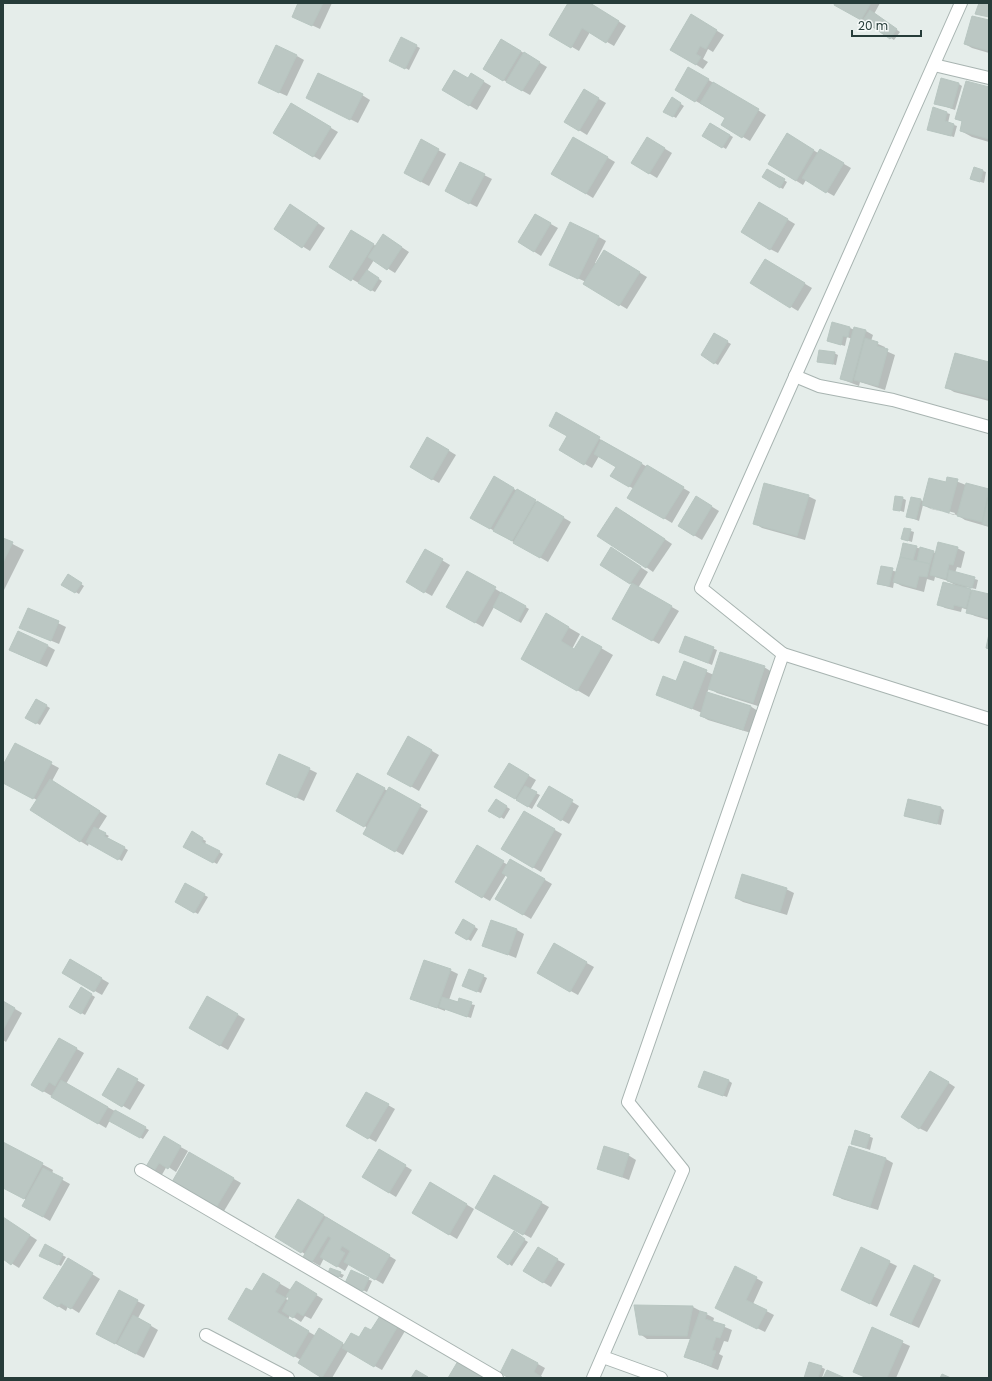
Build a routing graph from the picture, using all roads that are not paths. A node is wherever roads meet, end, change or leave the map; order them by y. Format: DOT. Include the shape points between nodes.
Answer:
graph roads {
  1 [pos="961,3"];
  2 [pos="934,65"];
  3 [pos="989,78"];
  4 [pos="795,376"];
  5 [pos="989,427"];
  6 [pos="783,654"];
  7 [pos="989,719"];
  8 [pos="141,1170"];
  9 [pos="206,1336"];
  10 [pos="603,1358"];
  11 [pos="288,1378"];
  12 [pos="497,1378"];
  13 [pos="593,1378"];
  14 [pos="662,1378"];
  1 -- 2 [label="street"];
  2 -- 3 [label="street"];
  2 -- 4 [label="street"];
  4 -- 5 [label="street" via="819,386 893,400"];
  4 -- 6 [label="street" via="701,588"];
  6 -- 7 [label="street"];
  6 -- 10 [label="street" via="628,1102 683,1170"];
  8 -- 12 [label="street"];
  9 -- 11 [label="street"];
  10 -- 13 [label="street"];
  10 -- 14 [label="street"];
}
